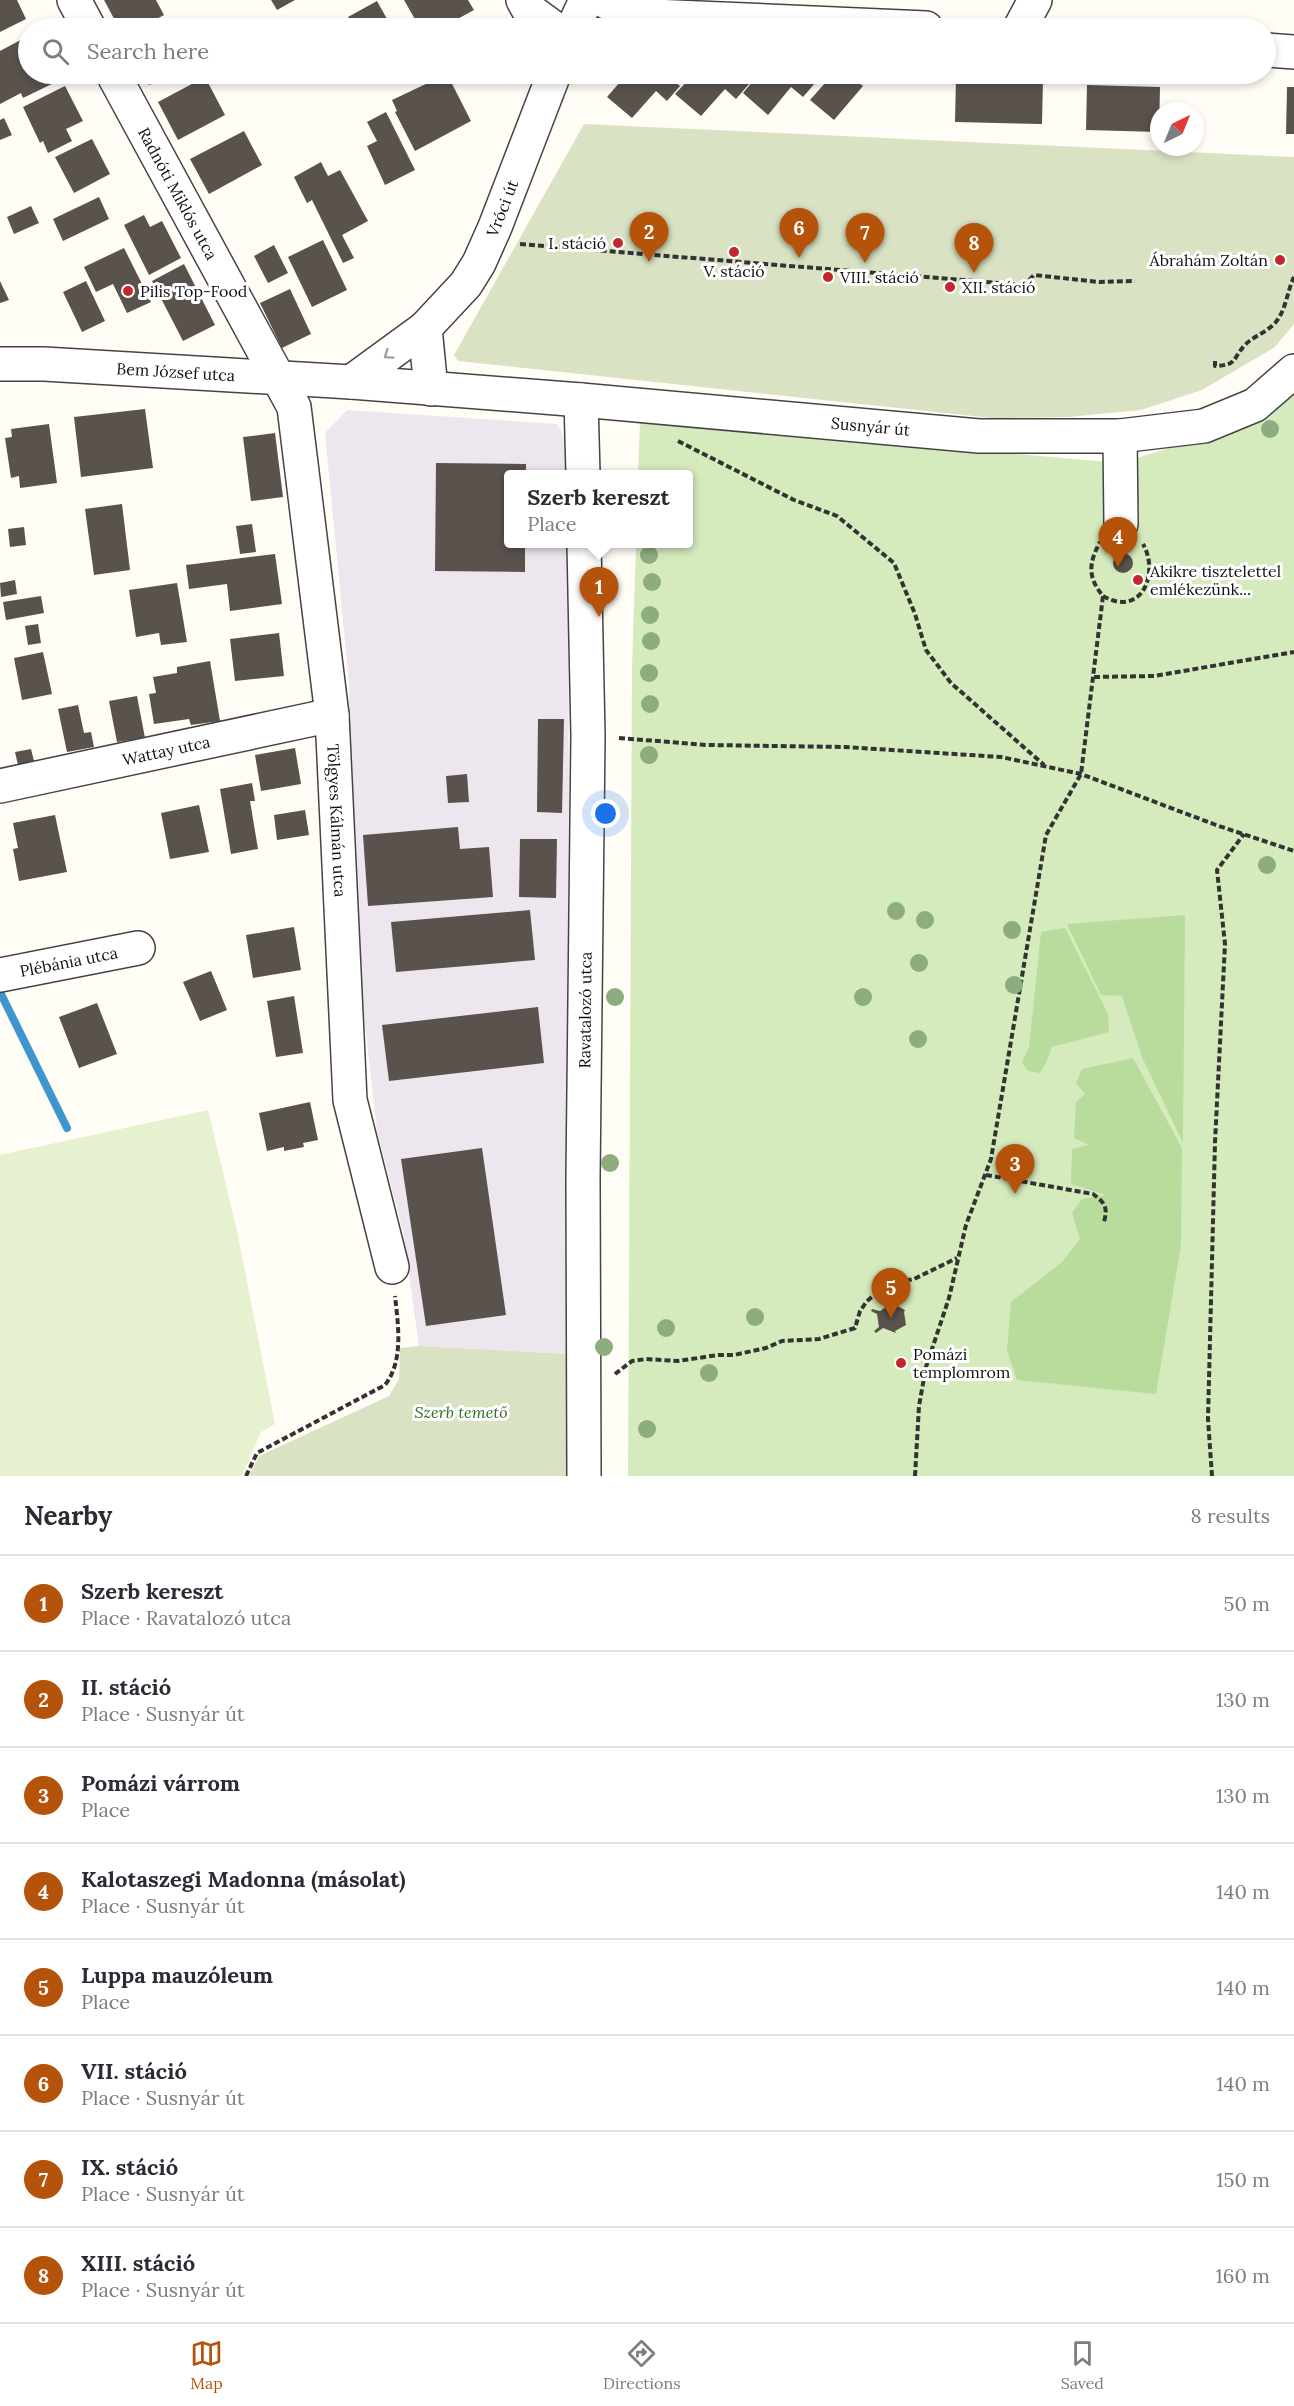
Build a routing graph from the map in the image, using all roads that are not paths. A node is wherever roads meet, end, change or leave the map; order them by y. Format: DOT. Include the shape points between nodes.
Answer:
graph roads {
  1 [pos="74,0"];
  2 [pos="523,0"];
  3 [pos="586,0"];
  4 [pos="603,0"];
  5 [pos="1035,0"];
  6 [pos="84,18"];
  7 [pos="540,18"];
  8 [pos="578,18"];
  9 [pos="698,18"];
  10 [pos="1025,18"];
  11 [pos="1276,51"];
  12 [pos="1294,52"];
  13 [pos="118,84"];
  14 [pos="550,84"];
  15 [pos="425,328"];
  16 [pos="0,364"];
  17 [pos="1294,371"];
  18 [pos="276,377"];
  19 [pos="351,382"];
  20 [pos="431,389"];
  21 [pos="581,400"];
  22 [pos="1120,436"];
  23 [pos="583,470"];
  24 [pos="1121,524"];
  25 [pos="584,548"];
  26 [pos="332,715"];
  27 [pos="0,786"];
  28 [pos="138,948"];
  29 [pos="0,975"];
  30 [pos="392,1267"];
  31 [pos="584,1476"];
  1 -- 6 [label="street"];
  2 -- 7 [label="street"];
  3 -- 8 [label="street"];
  4 -- 9 [label="street" via="630,15"];
  5 -- 10 [label="street"];
  11 -- 12 [label="street"];
  13 -- 18 [label="street, Radnóti Miklós utca"];
  14 -- 15 [label="street, Vróci út" via="479,264 453,300"];
  15 -- 19 [label="street, Vróci út, one-way"];
  15 -- 20 [label="street"];
  16 -- 18 [label="street, Bem József utca"];
  17 -- 22 [label="street, Susnyár út" via="1255,405 1204,426"];
  18 -- 19 [label="street, Bem József utca"];
  18 -- 26 [label="street, Tölgyes Kálmán utca" via="294,407"];
  19 -- 20 [label="street, Bem József utca"];
  20 -- 21 [label="street, Susnyár út"];
  21 -- 22 [label="street, Susnyár út" via="979,436"];
  21 -- 23 [label="street"];
  22 -- 24 [label="street"];
  25 -- 31 [label="street, Ravatalozó utca" via="588,736"];
  26 -- 27 [label="street, Wattay utca"];
  26 -- 30 [label="street, Tölgyes Kálmán utca" via="350,1100"];
  28 -- 29 [label="street, Plébánia utca"];
}
